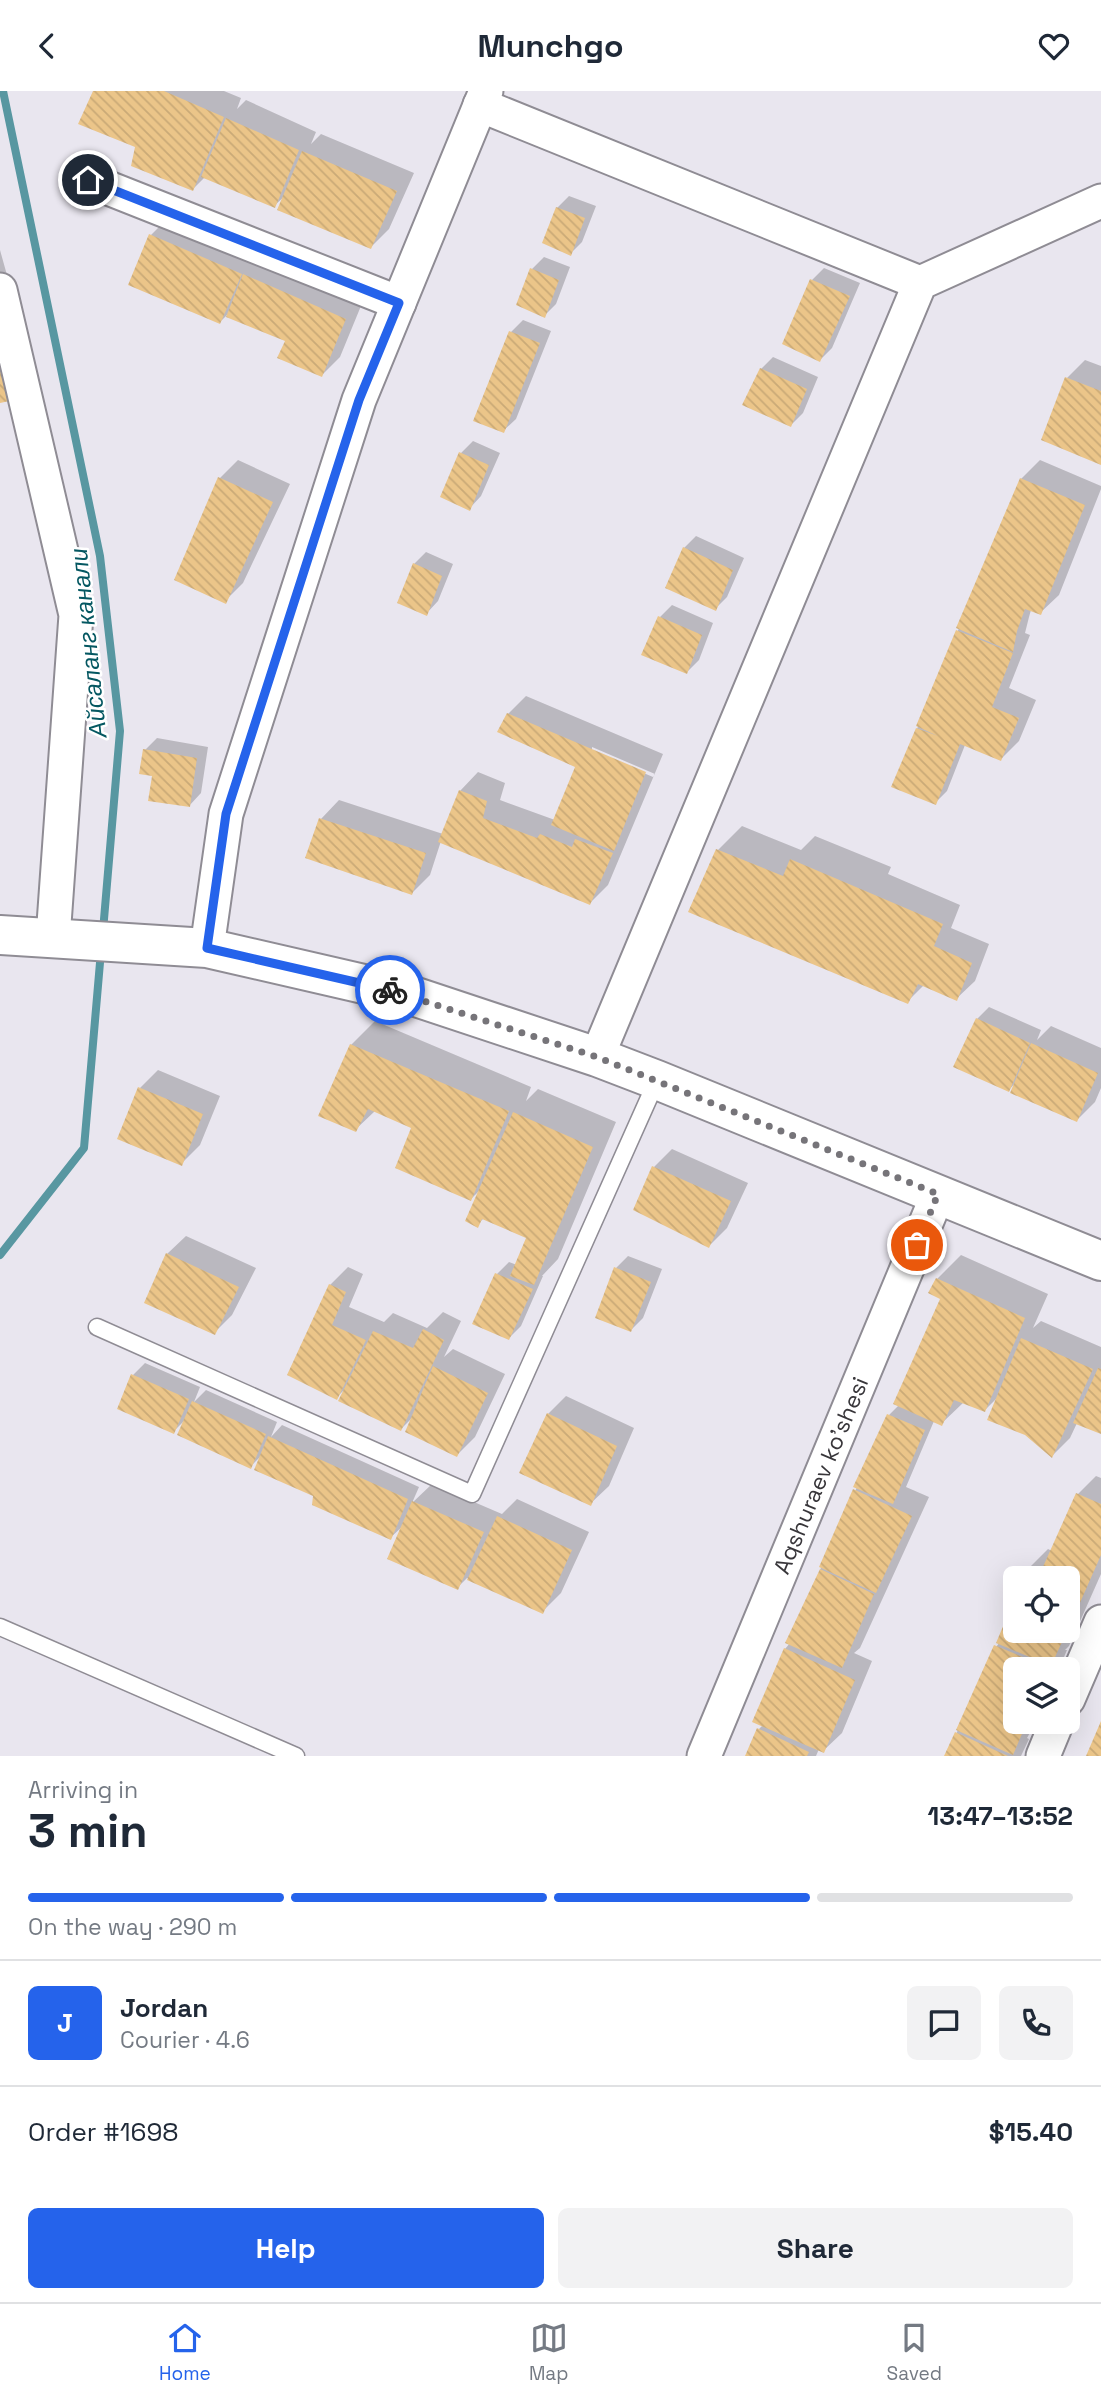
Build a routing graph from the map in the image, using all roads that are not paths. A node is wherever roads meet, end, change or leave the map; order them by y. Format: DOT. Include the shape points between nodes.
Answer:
graph roads {
  1 [pos="483,98"];
  2 [pos="88,180"];
  3 [pos="1101,201"];
  4 [pos="920,283"];
  5 [pos="0,290"];
  6 [pos="399,303"];
  7 [pos="0,935"];
  8 [pos="53,938"];
  9 [pos="207,948"];
  10 [pos="597,1057"];
  11 [pos="657,1080"];
  12 [pos="938,1194"];
  13 [pos="1101,1261"];
  14 [pos="97,1327"];
  15 [pos="1101,1622"];
  16 [pos="0,1627"];
  17 [pos="1080,1671"];
  18 [pos="1052,1734"];
  19 [pos="296,1756"];
  20 [pos="704,1756"];
  21 [pos="1042,1756"];
  1 -- 4 [label="street"];
  1 -- 6 [label="street"];
  2 -- 6 [label="street"];
  3 -- 4 [label="street"];
  4 -- 10 [label="street"];
  5 -- 8 [label="street" via="76,615"];
  6 -- 9 [label="street" via="359,400 226,814"];
  7 -- 8 [label="street"];
  8 -- 9 [label="street"];
  9 -- 10 [label="street" via="407,994"];
  10 -- 11 [label="street"];
  11 -- 12 [label="street"];
  11 -- 14 [label="lane" via="472,1494"];
  12 -- 13 [label="street"];
  12 -- 20 [label="street, Aqshuraev ko'shesi"];
  15 -- 17 [label="street"];
  16 -- 19 [label="lane"];
  18 -- 21 [label="street"];
}
